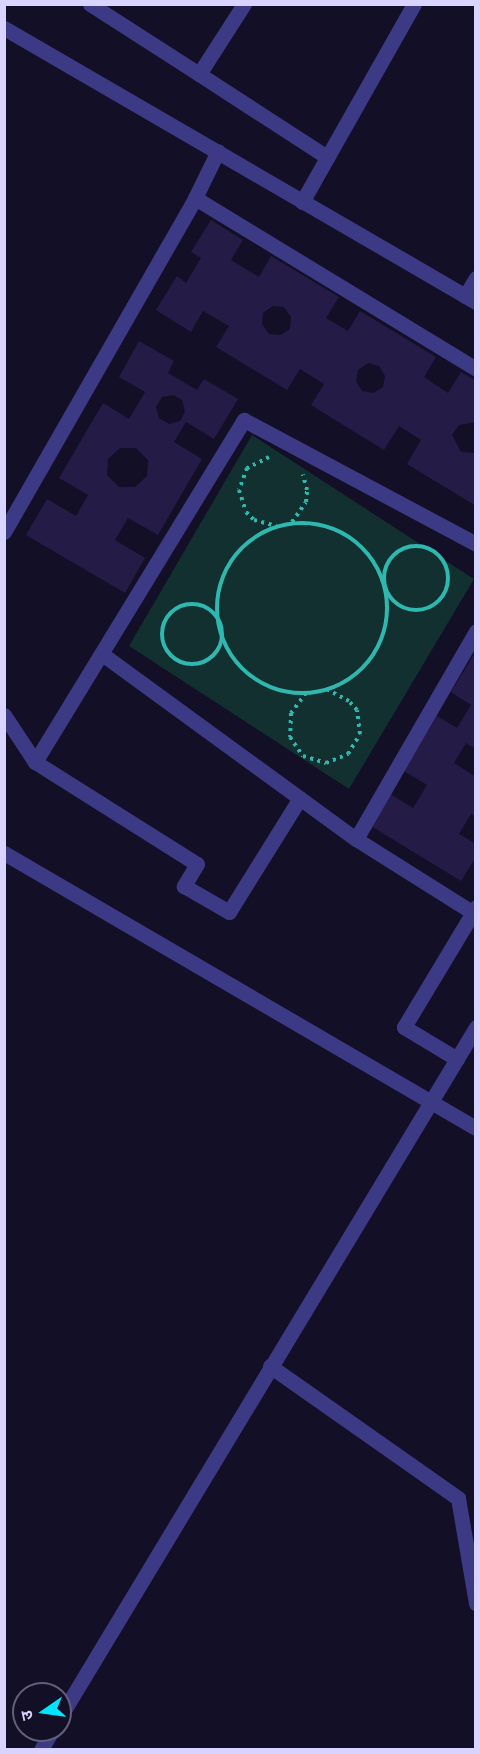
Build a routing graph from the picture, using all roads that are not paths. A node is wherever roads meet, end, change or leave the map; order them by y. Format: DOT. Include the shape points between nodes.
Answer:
graph roads {
  1 [pos="90,4"];
  2 [pos="244,4"];
  3 [pos="414,4"];
  4 [pos="4,28"];
  5 [pos="199,74"];
  6 [pos="218,151"];
  7 [pos="327,157"];
  8 [pos="195,198"];
  9 [pos="302,201"];
  10 [pos="476,278"];
  11 [pos="470,299"];
  12 [pos="476,369"];
  13 [pos="4,532"];
  14 [pos="476,544"];
  15 [pos="476,631"];
  16 [pos="102,654"];
  17 [pos="4,715"];
  18 [pos="35,762"];
  19 [pos="300,798"];
  20 [pos="356,839"];
  21 [pos="4,853"];
  22 [pos="474,910"];
  23 [pos="476,1028"];
  24 [pos="457,1059"];
  25 [pos="433,1100"];
  26 [pos="476,1128"];
  27 [pos="270,1366"];
  28 [pos="476,1603"];
  29 [pos="72,1697"];
  1 -- 5 [label="street"];
  2 -- 5 [label="street"];
  3 -- 7 [label="street"];
  4 -- 6 [label="street"];
  5 -- 7 [label="street"];
  6 -- 8 [label="street"];
  6 -- 9 [label="street"];
  7 -- 9 [label="street"];
  8 -- 12 [label="street"];
  8 -- 13 [label="street"];
  9 -- 11 [label="street"];
  10 -- 11 [label="street"];
  14 -- 16 [label="street" via="244,420"];
  15 -- 20 [label="street"];
  16 -- 18 [label="street"];
  16 -- 19 [label="street"];
  17 -- 18 [label="street"];
  18 -- 19 [label="street" via="196,864 184,886 229,912"];
  19 -- 20 [label="street"];
  20 -- 22 [label="street"];
  21 -- 25 [label="street"];
  22 -- 24 [label="street" via="404,1027"];
  23 -- 24 [label="street"];
  24 -- 25 [label="street"];
  25 -- 26 [label="street"];
  25 -- 27 [label="street"];
  27 -- 28 [label="street" via="458,1497"];
  27 -- 29 [label="street"];
}
